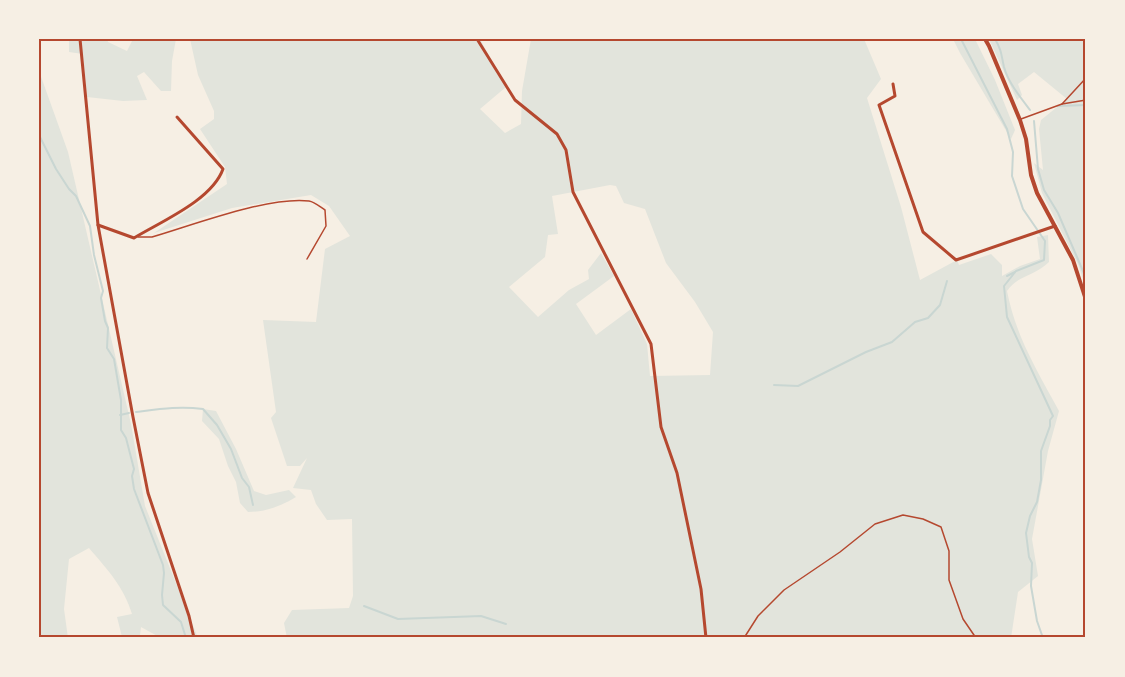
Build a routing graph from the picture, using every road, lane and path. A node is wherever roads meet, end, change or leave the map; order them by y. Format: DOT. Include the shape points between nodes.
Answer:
graph roads {
  1 [pos="80,39"];
  2 [pos="477,39"];
  3 [pos="985,39"];
  4 [pos="1086,78"];
  5 [pos="893,84"];
  6 [pos="1086,100"];
  7 [pos="1062,104"];
  8 [pos="177,117"];
  9 [pos="1020,120"];
  10 [pos="98,225"];
  11 [pos="1055,226"];
  12 [pos="134,238"];
  13 [pos="307,259"];
  14 [pos="1086,300"];
  15 [pos="194,638"];
  16 [pos="706,638"];
  17 [pos="744,638"];
  18 [pos="976,638"];
  1 -- 10 [label="street"];
  2 -- 16 [label="street" via="515,99 557,134 566,150 573,192 651,344 661,427 677,473 701,589"];
  3 -- 9 [label="main road"];
  4 -- 7 [label="lane"];
  5 -- 11 [label="street" via="895,96 879,105 923,232 956,260"];
  6 -- 7 [label="lane"];
  7 -- 9 [label="lane"];
  8 -- 12 [label="street" via="223,169 205,195"];
  9 -- 11 [label="main road" via="1031,175"];
  10 -- 12 [label="street"];
  10 -- 15 [label="street" via="147,493"];
  11 -- 14 [label="main road" via="1073,260"];
  12 -- 13 [label="lane" via="152,237 259,206 312,201 325,210 326,226"];
  17 -- 18 [label="path" via="758,616 784,590 875,524 903,515 941,527 949,551 949,580 963,619"];
}
